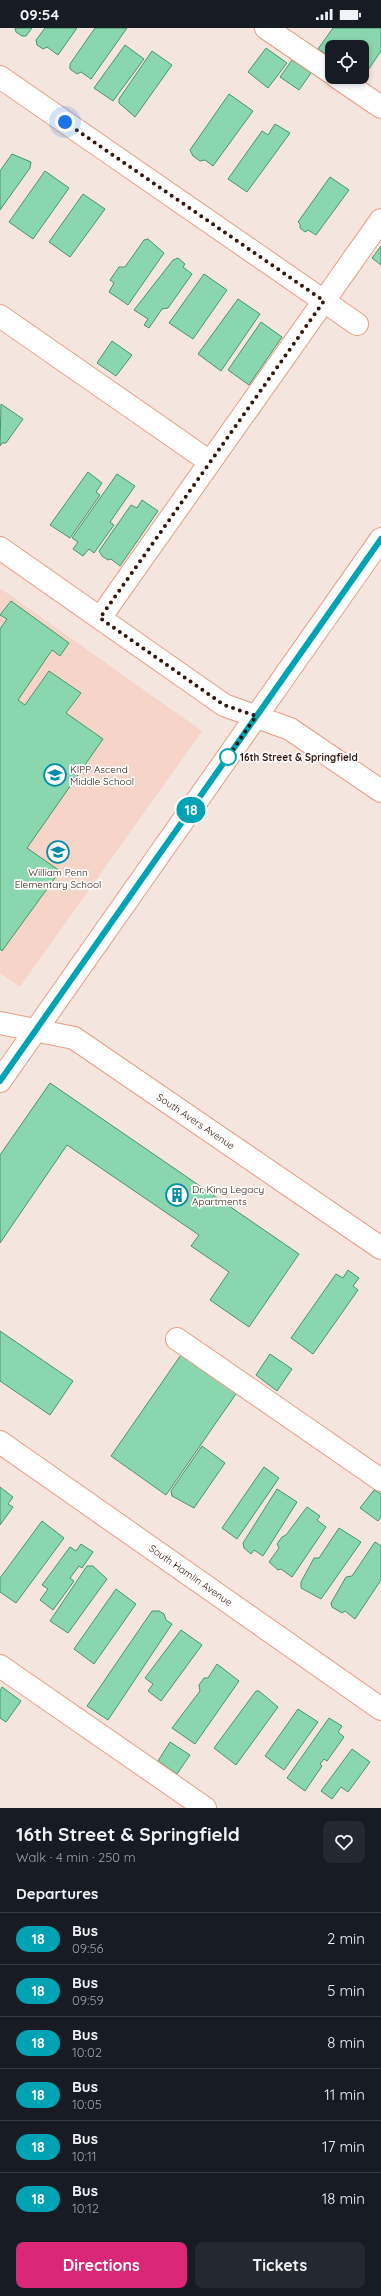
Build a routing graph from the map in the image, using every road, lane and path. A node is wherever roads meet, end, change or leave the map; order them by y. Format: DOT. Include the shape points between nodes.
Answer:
graph roads {
  1 [pos="266,28"];
  2 [pos="325,68"];
  3 [pos="0,77"];
  4 [pos="347,84"];
  5 [pos="381,107"];
  6 [pos="381,220"];
  7 [pos="324,301"];
  8 [pos="0,316"];
  9 [pos="357,324"];
  10 [pos="210,462"];
  11 [pos="381,539"];
  12 [pos="0,548"];
  13 [pos="100,618"];
  14 [pos="256,716"];
  15 [pos="381,792"];
  16 [pos="0,1023"];
  17 [pos="36,1029"];
  18 [pos="0,1081"];
  19 [pos="381,1248"];
  20 [pos="177,1339"];
  21 [pos="0,1442"];
  22 [pos="381,1480"];
  23 [pos="0,1666"];
  24 [pos="381,1709"];
  25 [pos="205,1808"];
  1 -- 2 [label="street"];
  3 -- 7 [label="street"];
  4 -- 5 [label="street"];
  6 -- 7 [label="street"];
  7 -- 9 [label="street"];
  7 -- 10 [label="street"];
  8 -- 10 [label="street"];
  10 -- 13 [label="street"];
  11 -- 14 [label="street"];
  12 -- 13 [label="street"];
  13 -- 14 [label="street" via="224,705"];
  14 -- 15 [label="street" via="290,729"];
  14 -- 17 [label="street"];
  16 -- 17 [label="street, South Avers Avenue"];
  17 -- 18 [label="street"];
  17 -- 19 [label="street, South Avers Avenue" via="74,1038"];
  20 -- 22 [label="street"];
  21 -- 24 [label="street, South Hamlin Avenue"];
  23 -- 25 [label="street"];
}
